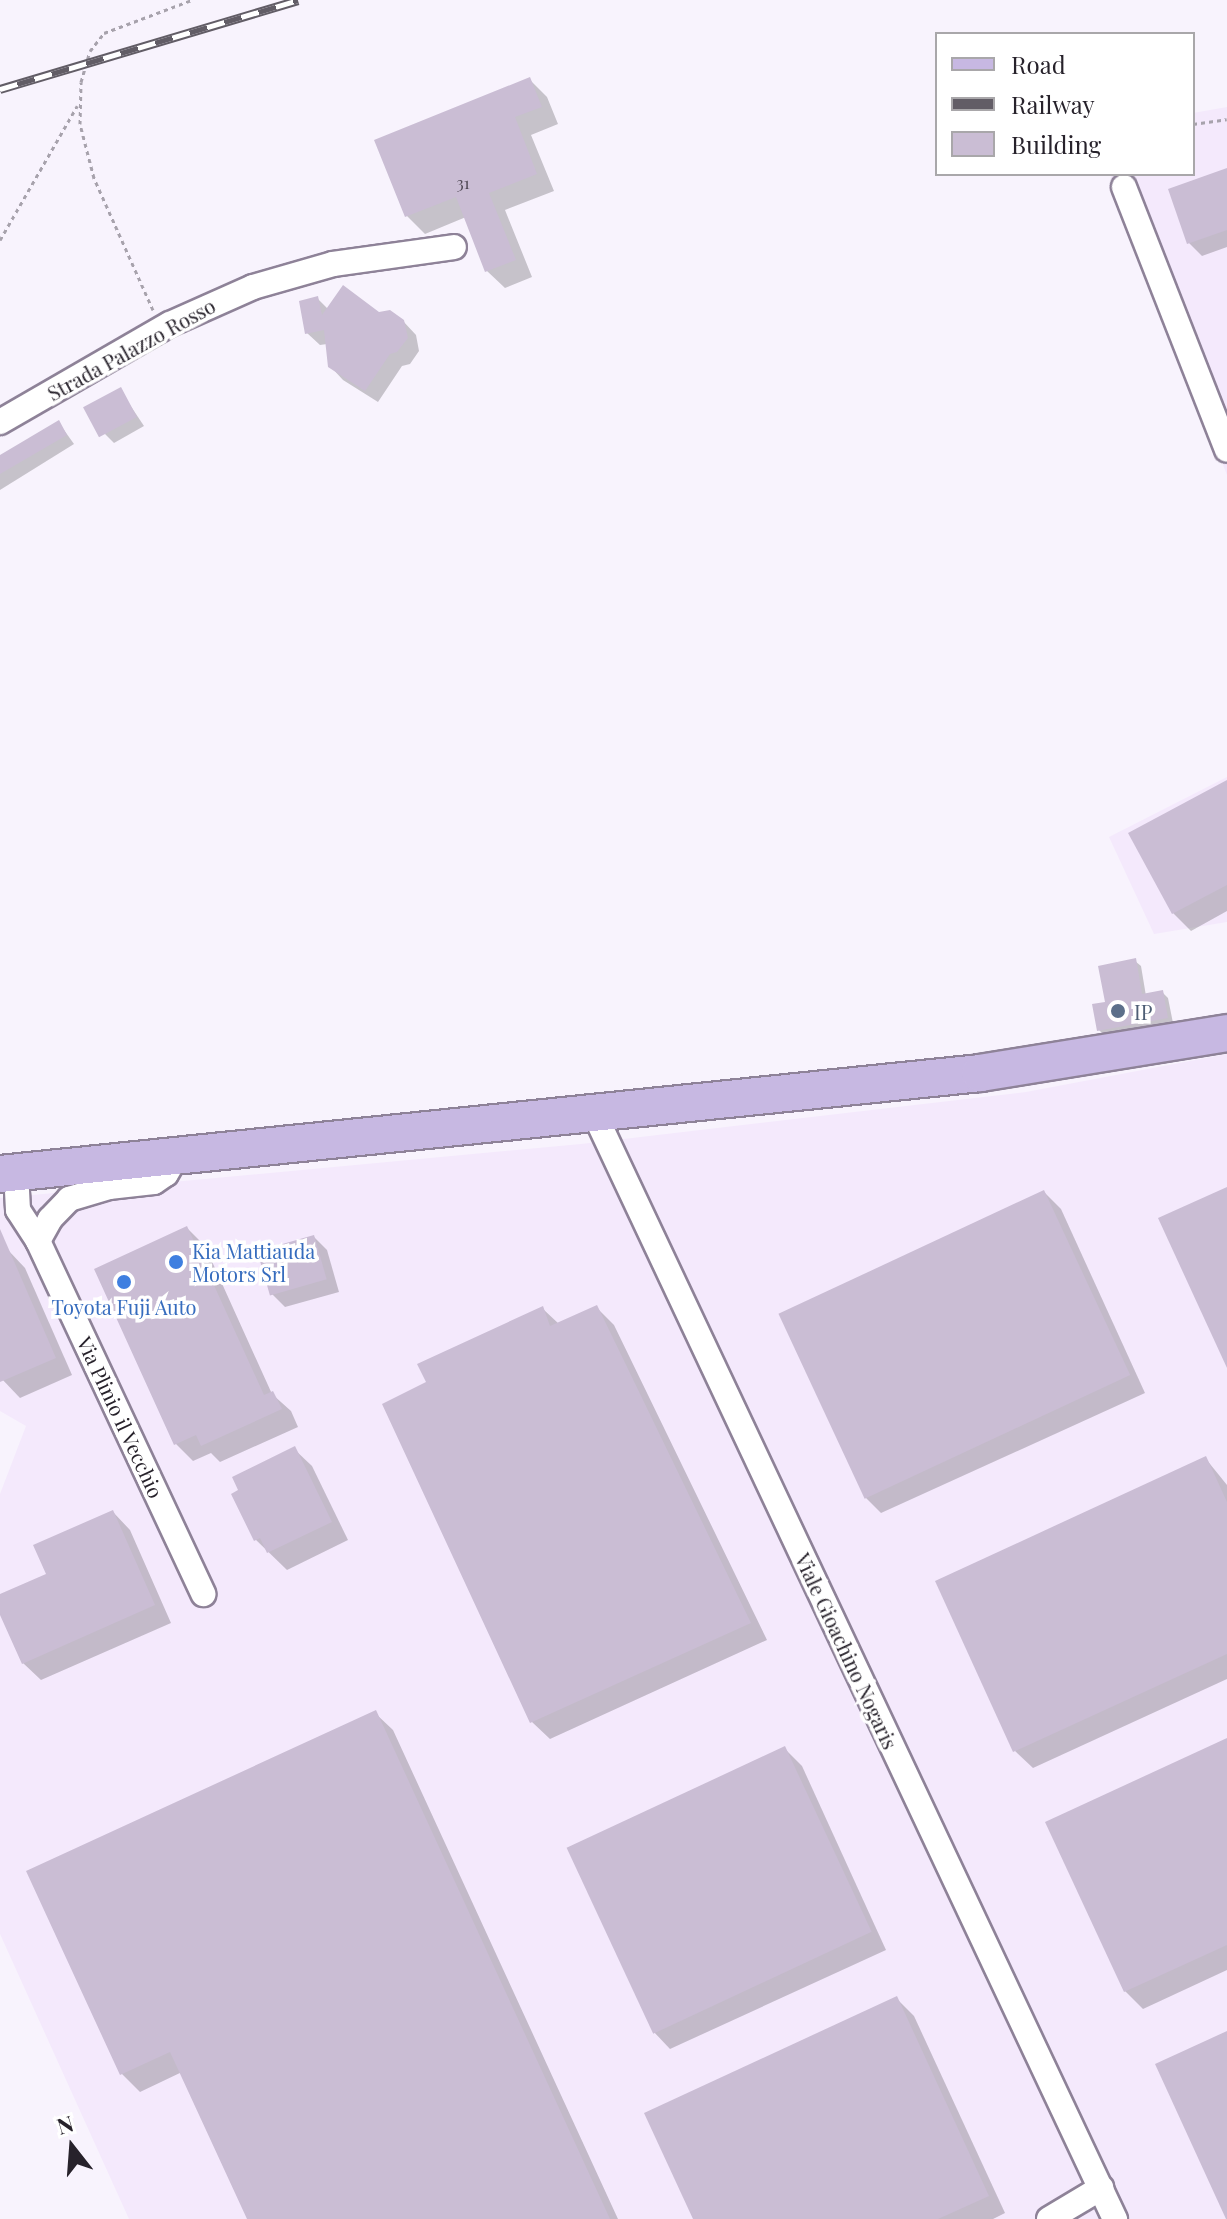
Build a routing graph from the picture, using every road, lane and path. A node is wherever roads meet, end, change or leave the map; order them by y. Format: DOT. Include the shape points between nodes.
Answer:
graph roads {
  1 [pos="192,0"];
  2 [pos="79,103"];
  3 [pos="1227,119"];
  4 [pos="1195,124"];
  5 [pos="1124,187"];
  6 [pos="0,240"];
  7 [pos="454,247"];
  8 [pos="170,324"];
  9 [pos="0,422"];
  10 [pos="1227,450"];
  11 [pos="1227,1033"];
  12 [pos="594,1113"];
  13 [pos="177,1155"];
  14 [pos="8,1173"];
  15 [pos="0,1212"];
  16 [pos="38,1241"];
  17 [pos="203,1594"];
  18 [pos="1101,2188"];
  19 [pos="1049,2219"];
  20 [pos="1115,2219"];
  1 -- 2 [label="path" via="104,33 90,51"];
  2 -- 6 [label="path"];
  2 -- 8 [label="path" via="94,178 150,307"];
  3 -- 4 [label="path"];
  5 -- 10 [label="street"];
  7 -- 8 [label="street, Strada Palazzo Rosso" via="333,264 273,280"];
  8 -- 9 [label="street, Strada Palazzo Rosso"];
  11 -- 12 [label="main road" via="980,1073"];
  12 -- 13 [label="main road"];
  12 -- 18 [label="street, Viale Gioachino Nogaris"];
  13 -- 14 [label="main road"];
  13 -- 16 [label="street" via="159,1180 69,1199"];
  14 -- 16 [label="street, Via Plinio il Vecchio" via="18,1210"];
  15 -- 16 [label="street, Via Plinio il Vecchio"];
  16 -- 17 [label="street, Via Plinio il Vecchio"];
  18 -- 19 [label="street"];
  18 -- 20 [label="street, Viale Gioachino Nogaris"];
}
